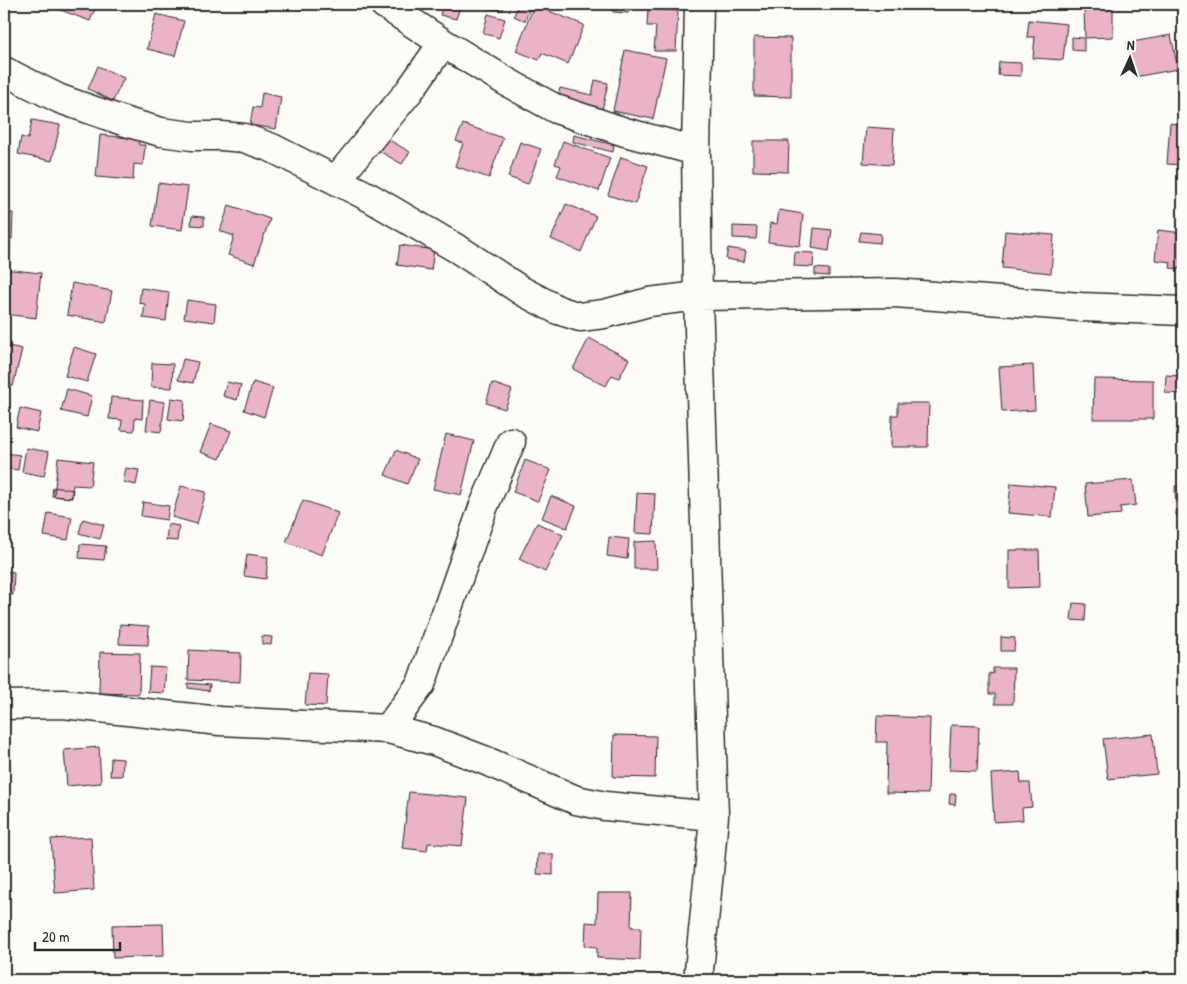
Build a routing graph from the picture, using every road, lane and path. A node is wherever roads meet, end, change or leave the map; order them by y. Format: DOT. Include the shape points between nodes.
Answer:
graph roads {
  1 [pos="384,4"];
  2 [pos="699,4"];
  3 [pos="443,42"];
  4 [pos="4,70"];
  5 [pos="696,151"];
  6 [pos="336,180"];
  7 [pos="698,296"];
  8 [pos="1183,311"];
  9 [pos="511,442"];
  10 [pos="4,705"];
  11 [pos="388,729"];
  12 [pos="714,816"];
  13 [pos="698,980"];
  1 -- 3 [label="street"];
  2 -- 5 [label="street"];
  3 -- 5 [label="street" via="556,109"];
  3 -- 6 [label="street" via="410,90"];
  4 -- 6 [label="street" via="60,99 126,122 161,132 244,138 272,148"];
  5 -- 7 [label="street"];
  6 -- 7 [label="street" via="558,310 580,317 649,302"];
  7 -- 8 [label="street" via="895,293"];
  7 -- 12 [label="street"];
  9 -- 11 [label="street" via="483,508 421,684"];
  10 -- 11 [label="street" via="63,704 220,722"];
  11 -- 12 [label="street" via="434,741 576,800 606,806"];
  12 -- 13 [label="street"];
}
